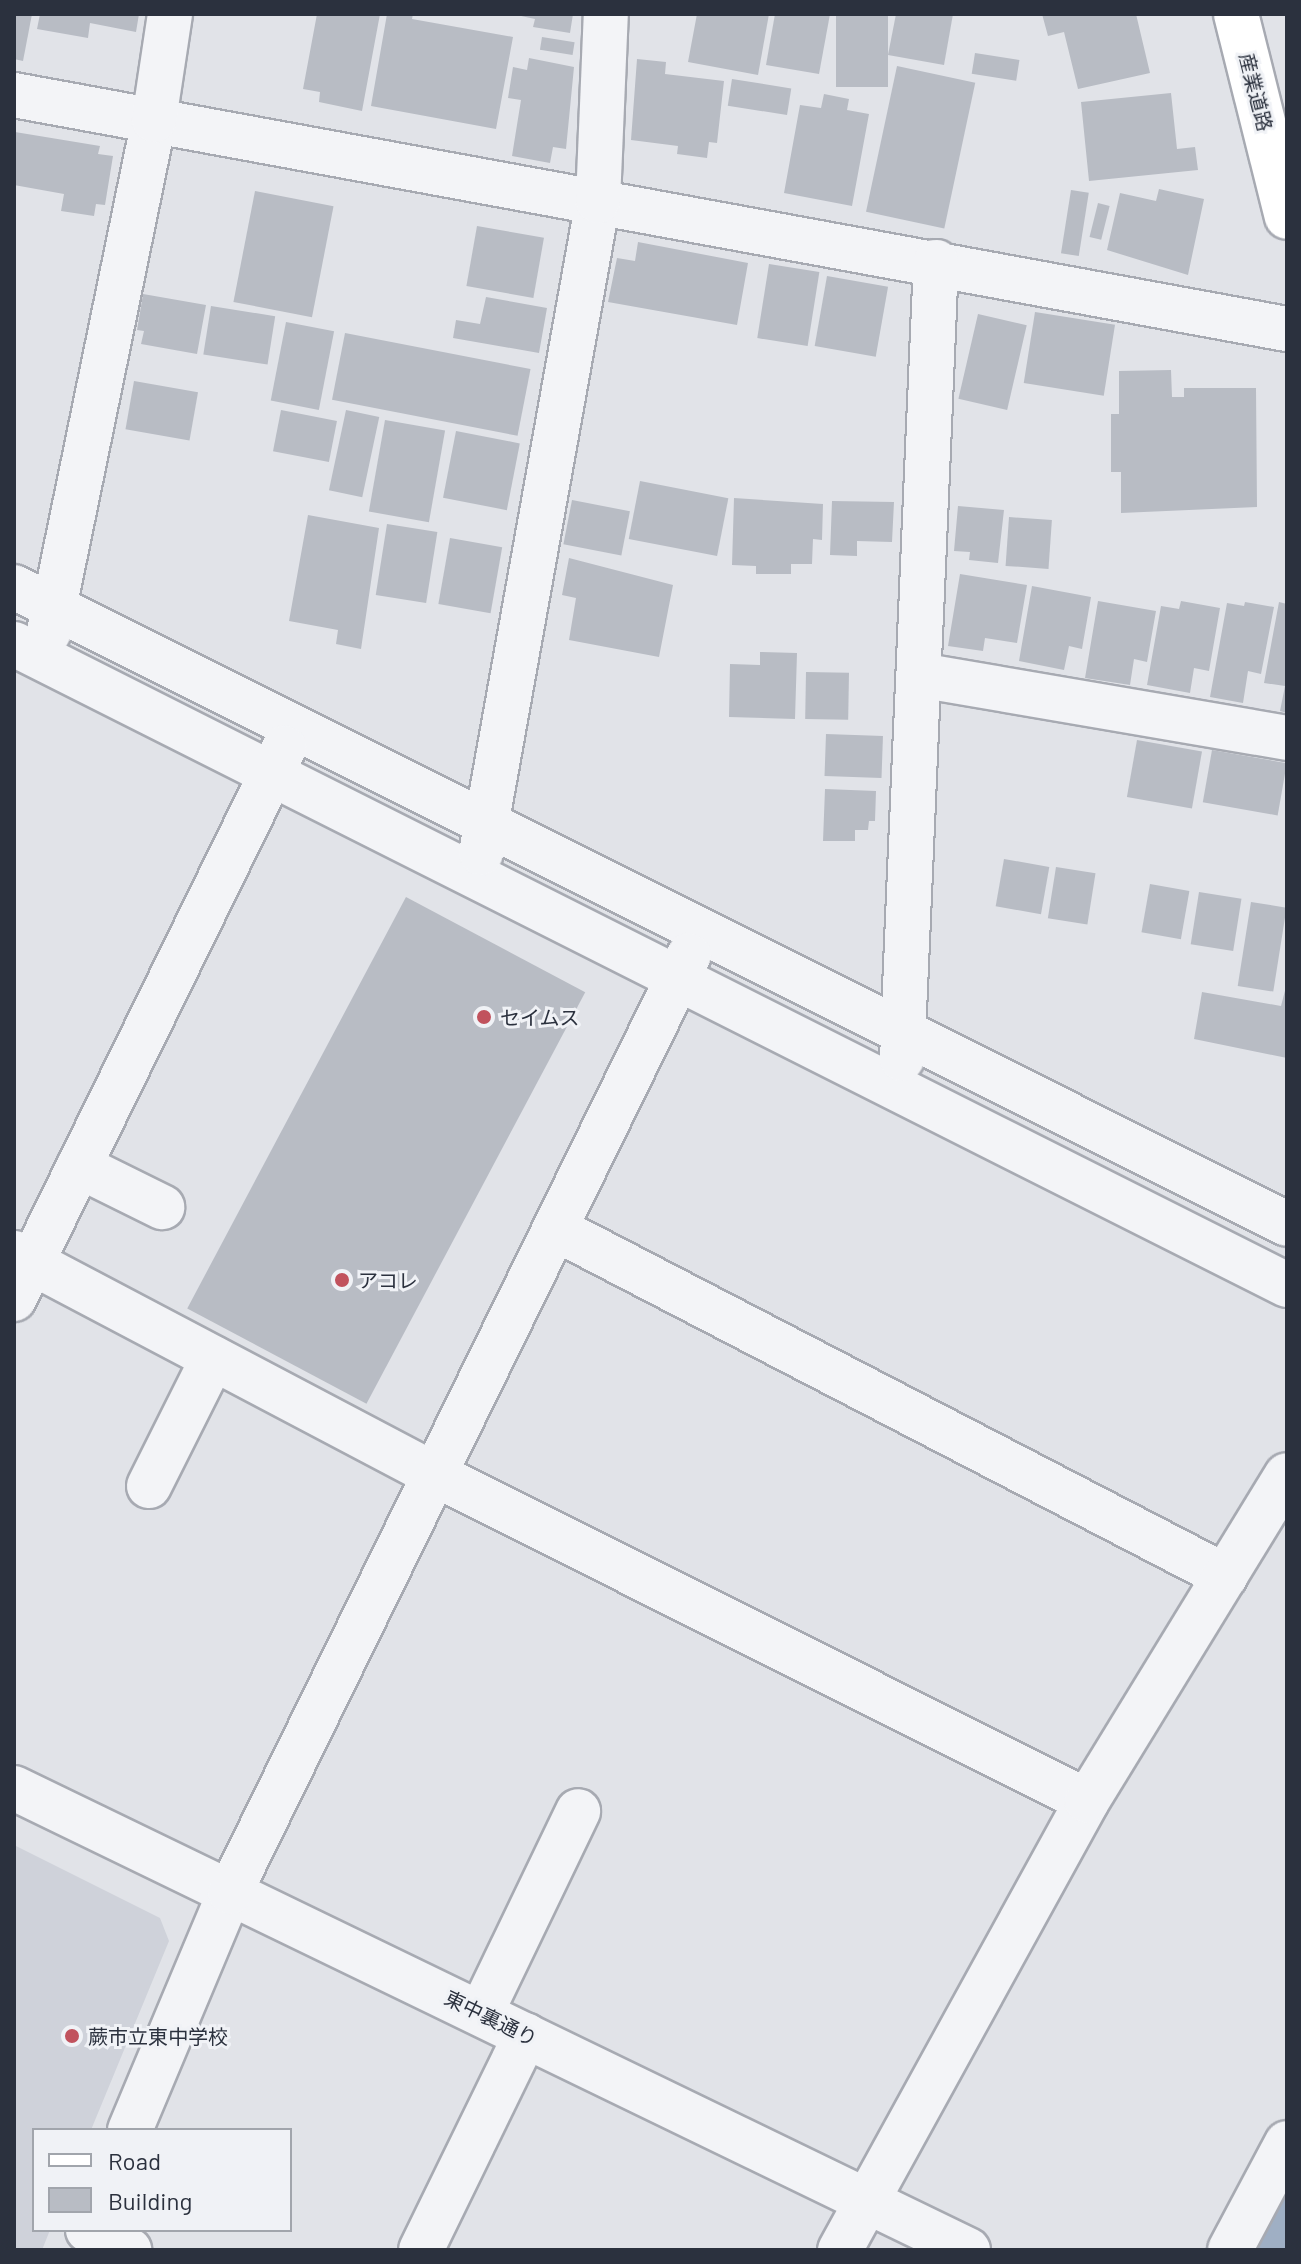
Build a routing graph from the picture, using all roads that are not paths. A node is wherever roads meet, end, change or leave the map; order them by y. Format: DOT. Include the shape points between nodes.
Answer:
graph roads {
  1 [pos="170,14"];
  2 [pos="606,14"];
  3 [pos="1236,14"];
  4 [pos="14,95"];
  5 [pos="154,120"];
  6 [pos="598,201"];
  7 [pos="1287,217"];
  8 [pos="936,262"];
  9 [pos="1287,329"];
  10 [pos="14,587"];
  11 [pos="54,606"];
  12 [pos="28,651"];
  13 [pos="919,675"];
  14 [pos="294,729"];
  15 [pos="1287,738"];
  16 [pos="270,775"];
  17 [pos="485,825"];
  18 [pos="478,879"];
  19 [pos="700,930"];
  20 [pos="678,981"];
  21 [pos="905,1033"];
  22 [pos="898,1087"];
  23 [pos="79,1166"];
  24 [pos="162,1207"];
  25 [pos="1287,1224"];
  26 [pos="556,1229"];
  27 [pos="20,1272"];
  28 [pos="1287,1285"];
  29 [pos="213,1358"];
  30 [pos="434,1474"];
  31 [pos="1287,1475"];
  32 [pos="149,1486"];
  33 [pos="1225,1576"];
  34 [pos="14,1788"];
  35 [pos="1087,1801"];
  36 [pos="578,1811"];
  37 [pos="230,1892"];
  38 [pos="481,2013"];
  39 [pos="526,2035"];
  40 [pos="131,2128"];
  41 [pos="1287,2143"];
  42 [pos="867,2200"];
  43 [pos="92,2232"];
  44 [pos="129,2250"];
  45 [pos="421,2250"];
  46 [pos="840,2250"];
  47 [pos="968,2250"];
  48 [pos="1230,2250"];
  1 -- 5 [label="street"];
  2 -- 6 [label="street"];
  3 -- 7 [label="main road, 産業道路"];
  4 -- 5 [label="street"];
  5 -- 6 [label="street"];
  5 -- 11 [label="street"];
  6 -- 8 [label="street"];
  6 -- 17 [label="street"];
  8 -- 9 [label="street"];
  8 -- 13 [label="street"];
  10 -- 11 [label="street"];
  11 -- 12 [label="street"];
  11 -- 14 [label="street"];
  12 -- 16 [label="street"];
  13 -- 15 [label="street"];
  13 -- 21 [label="street"];
  14 -- 16 [label="street"];
  14 -- 17 [label="street"];
  16 -- 18 [label="street"];
  16 -- 23 [label="street"];
  17 -- 18 [label="street"];
  17 -- 19 [label="street"];
  18 -- 20 [label="street"];
  19 -- 20 [label="street"];
  19 -- 21 [label="street"];
  20 -- 22 [label="street"];
  20 -- 26 [label="street"];
  21 -- 22 [label="street"];
  21 -- 25 [label="street"];
  22 -- 28 [label="street"];
  23 -- 24 [label="street"];
  23 -- 27 [label="street"];
  26 -- 30 [label="street"];
  26 -- 33 [label="street"];
  27 -- 29 [label="street"];
  29 -- 30 [label="street"];
  29 -- 32 [label="street"];
  30 -- 35 [label="street"];
  30 -- 37 [label="street"];
  31 -- 33 [label="street"];
  33 -- 35 [label="street"];
  34 -- 37 [label="street, 東中裏通り"];
  35 -- 42 [label="street"];
  36 -- 38 [label="street"];
  37 -- 38 [label="street, 東中裏通り"];
  37 -- 40 [label="street"];
  38 -- 39 [label="street, 東中裏通り"];
  39 -- 42 [label="street, 東中裏通り"];
  39 -- 45 [label="street"];
  41 -- 48 [label="street"];
  42 -- 46 [label="street"];
  42 -- 47 [label="street, 東中裏通り"];
  43 -- 44 [label="street"];
}
